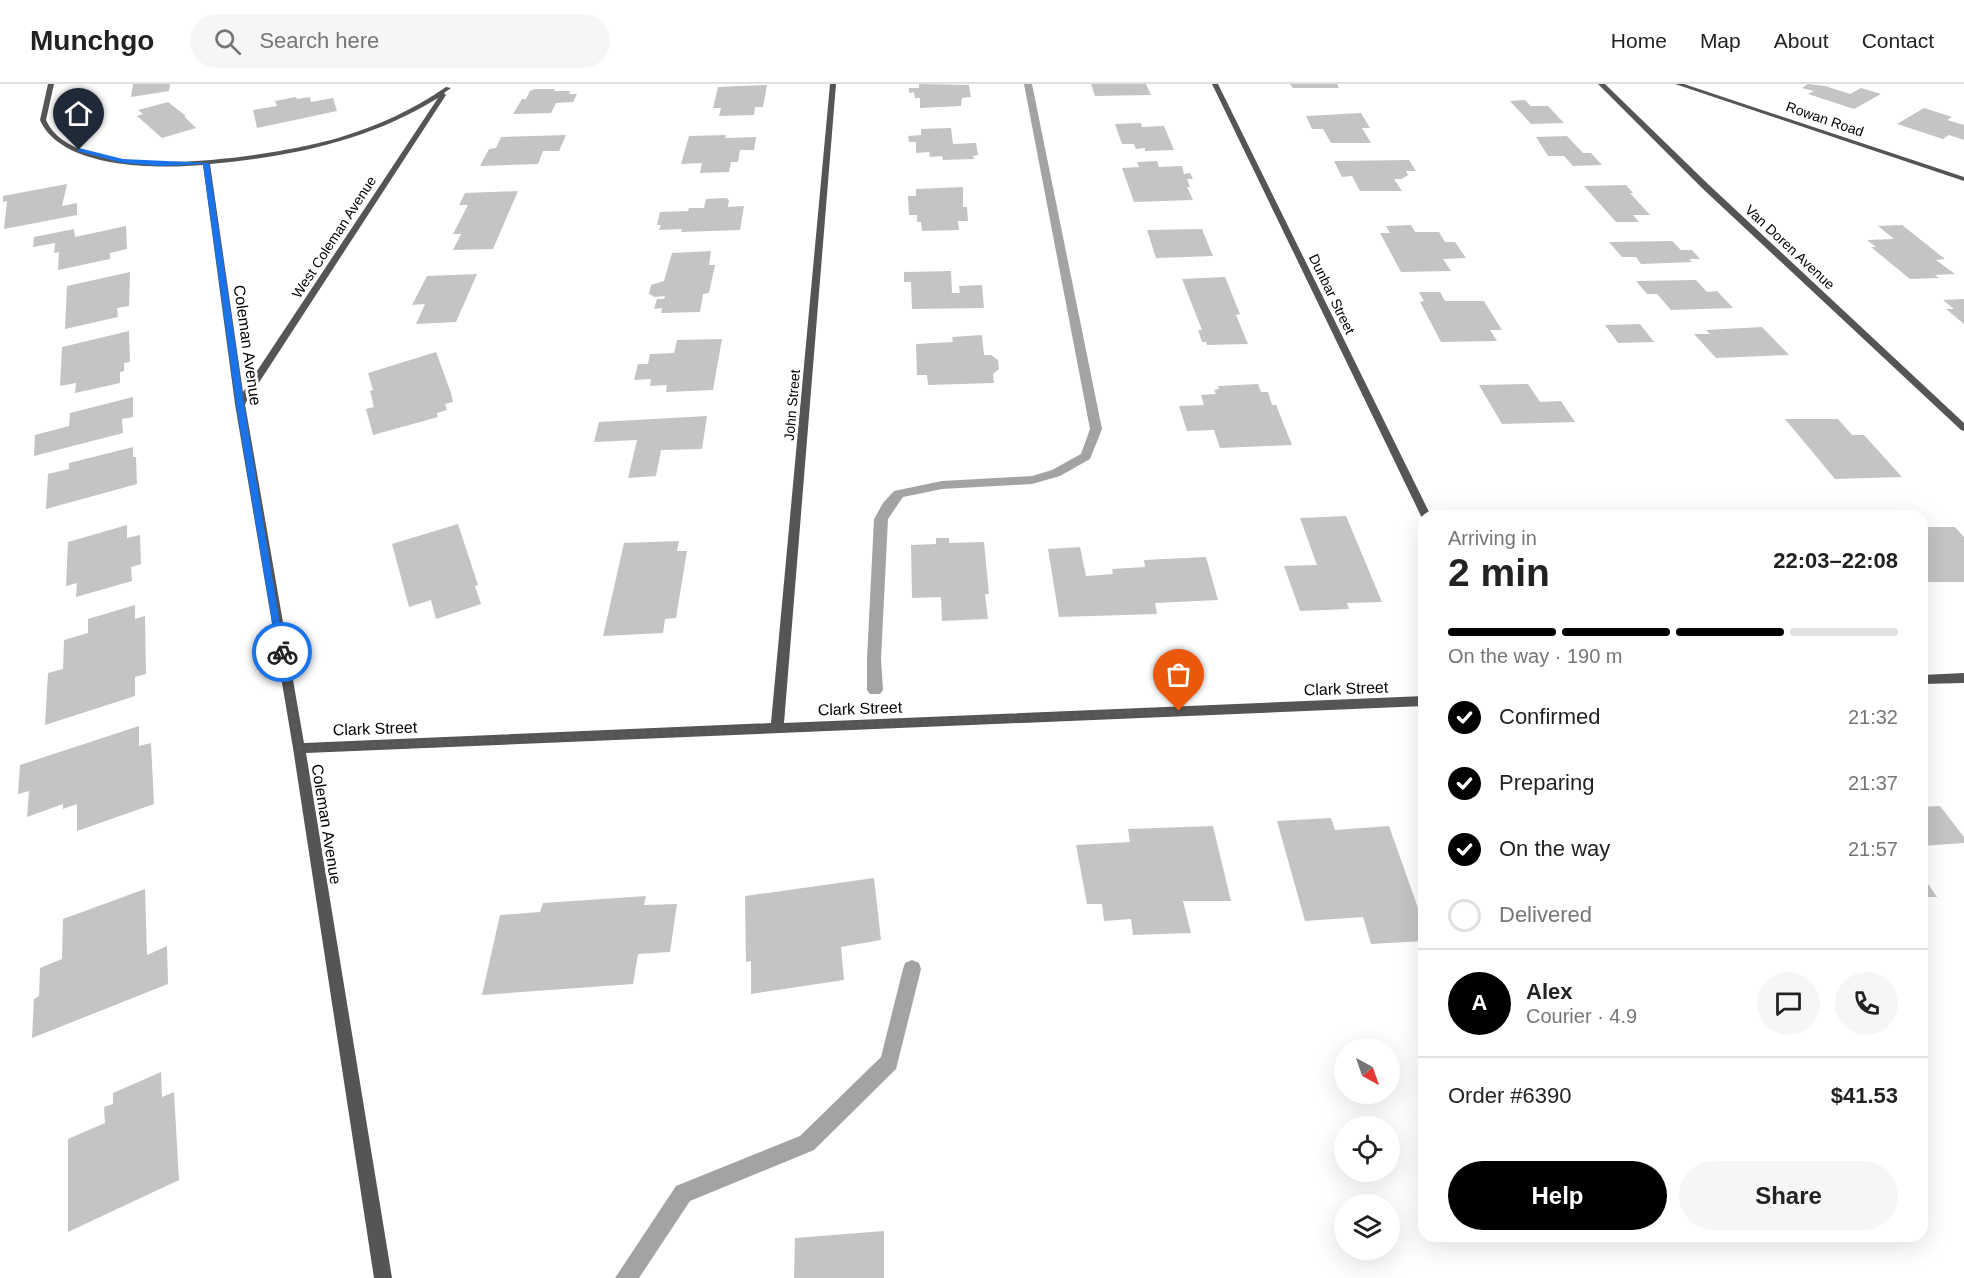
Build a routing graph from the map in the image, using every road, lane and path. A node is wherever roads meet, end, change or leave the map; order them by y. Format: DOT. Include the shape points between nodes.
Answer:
graph roads {
  1 [pos="51,84"];
  2 [pos="833,84"];
  3 [pos="1215,84"];
  4 [pos="1601,84"];
  5 [pos="1678,84"];
  6 [pos="449,86"];
  7 [pos="206,163"];
  8 [pos="1964,179"];
  9 [pos="240,404"];
  10 [pos="1964,428"];
  11 [pos="1423,510"];
  12 [pos="1964,678"];
  13 [pos="1928,680"];
  14 [pos="1418,701"];
  15 [pos="777,728"];
  16 [pos="299,748"];
  17 [pos="383,1278"];
  1 -- 7 [label="street" via="43,120 50,134 66,146 123,161"];
  2 -- 15 [label="street, John Street"];
  3 -- 11 [label="street, Dunbar Street"];
  4 -- 10 [label="street, Van Doren Avenue"];
  5 -- 8 [label="street, Rowan Road"];
  6 -- 7 [label="street" via="413,111 340,139 252,158"];
  6 -- 9 [label="street, West Coleman Avenue"];
  7 -- 9 [label="street, Coleman Avenue"];
  9 -- 16 [label="street, Coleman Avenue"];
  12 -- 13 [label="street"];
  14 -- 15 [label="street, Clark Street"];
  15 -- 16 [label="street, Clark Street"];
  16 -- 17 [label="street, Coleman Avenue"];
}
